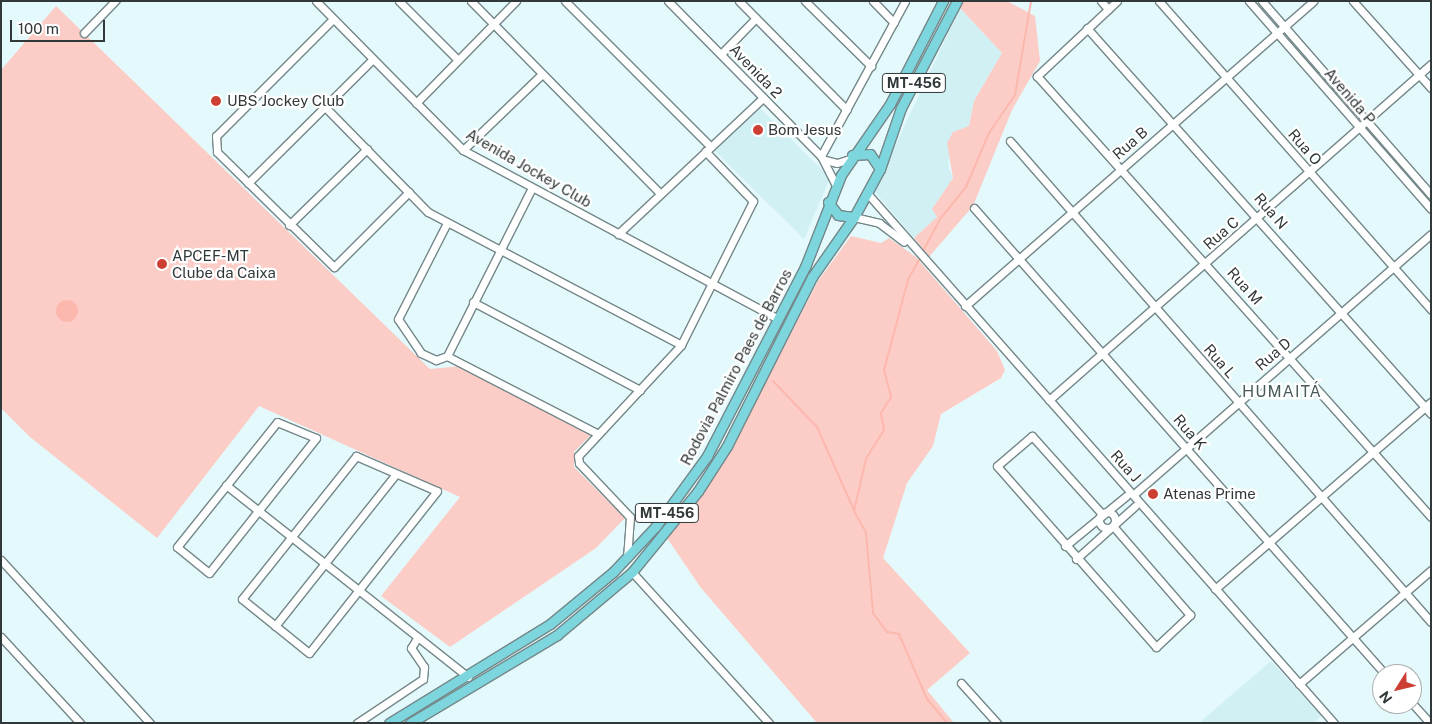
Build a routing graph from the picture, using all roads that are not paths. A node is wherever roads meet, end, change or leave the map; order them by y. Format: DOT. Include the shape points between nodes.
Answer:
graph roads {
  1 [pos="115,1"];
  2 [pos="316,1"];
  3 [pos="399,1"];
  4 [pos="471,1"];
  5 [pos="516,1"];
  6 [pos="565,1"];
  7 [pos="668,1"];
  8 [pos="739,1"];
  9 [pos="805,1"];
  10 [pos="873,1"];
  11 [pos="905,1"];
  12 [pos="943,1"];
  13 [pos="957,1"];
  14 [pos="1101,1"];
  15 [pos="1117,1"];
  16 [pos="1158,1"];
  17 [pos="1249,1"];
  18 [pos="1262,1"];
  19 [pos="1314,1"];
  20 [pos="1353,1"];
  21 [pos="1108,9"];
  22 [pos="756,18"];
  23 [pos="333,19"];
  24 [pos="894,23"];
  25 [pos="493,24"];
  26 [pos="1285,27"];
  27 [pos="1087,28"];
  28 [pos="84,33"];
  29 [pos="1278,34"];
  30 [pos="721,54"];
  31 [pos="373,59"];
  32 [pos="457,59"];
  33 [pos="1431,64"];
  34 [pos="871,66"];
  35 [pos="541,75"];
  36 [pos="1419,75"];
  37 [pos="1226,77"];
  38 [pos="1431,88"];
  39 [pos="764,98"];
  40 [pos="416,103"];
  41 [pos="325,107"];
  42 [pos="847,110"];
  43 [pos="1367,120"];
  44 [pos="1174,122"];
  45 [pos="1360,128"];
  46 [pos="1010,141"];
  47 [pos="707,148"];
  48 [pos="367,150"];
  49 [pos="463,150"];
  50 [pos="851,157"];
  51 [pos="822,158"];
  52 [pos="880,168"];
  53 [pos="1122,168"];
  54 [pos="1309,172"];
  55 [pos="248,184"];
  56 [pos="836,185"];
  57 [pos="532,188"];
  58 [pos="409,192"];
  59 [pos="660,193"];
  60 [pos="867,193"];
  61 [pos="1431,195"];
  62 [pos="828,202"];
  63 [pos="974,208"];
  64 [pos="1431,209"];
  65 [pos="1072,214"];
  66 [pos="854,217"];
  67 [pos="1259,218"];
  68 [pos="447,222"];
  69 [pos="289,224"];
  70 [pos="618,234"];
  71 [pos="1431,234"];
  72 [pos="500,250"];
  73 [pos="916,252"];
  74 [pos="1020,259"];
  75 [pos="1206,264"];
  76 [pos="1394,268"];
  77 [pos="712,282"];
  78 [pos="473,302"];
  79 [pos="965,306"];
  80 [pos="1156,308"];
  81 [pos="1431,310"];
  82 [pos="1342,312"];
  83 [pos="778,319"];
  84 [pos="681,345"];
  85 [pos="1103,354"];
  86 [pos="447,356"];
  87 [pos="1290,357"];
  88 [pos="640,390"];
  89 [pos="1049,400"];
  90 [pos="1239,403"];
  91 [pos="1428,405"];
  92 [pos="1431,414"];
  93 [pos="598,434"];
  94 [pos="1187,448"];
  95 [pos="1374,452"];
  96 [pos="396,474"];
  97 [pos="226,485"];
  98 [pos="1130,496"];
  99 [pos="1322,498"];
  100 [pos="1135,506"];
  101 [pos="259,510"];
  102 [pos="1102,514"];
  103 [pos="1431,517"];
  104 [pos="1113,526"];
  105 [pos="292,536"];
  106 [pos="1270,542"];
  107 [pos="1065,546"];
  108 [pos="627,558"];
  109 [pos="1076,559"];
  110 [pos="1,560"];
  111 [pos="325,563"];
  112 [pos="1431,570"];
  113 [pos="632,572"];
  114 [pos="1215,589"];
  115 [pos="359,590"];
  116 [pos="1405,592"];
  117 [pos="1431,622"];
  118 [pos="275,626"];
  119 [pos="1,637"];
  120 [pos="418,637"];
  121 [pos="1353,638"];
  122 [pos="1376,664"];
  123 [pos="468,676"];
  124 [pos="961,683"];
  125 [pos="1299,684"];
  126 [pos="79,723"];
  127 [pos="150,723"];
  128 [pos="357,723"];
  129 [pos="389,723"];
  130 [pos="410,723"];
  131 [pos="769,723"];
  132 [pos="997,723"];
  133 [pos="1334,723"];
  1 -- 28 [label="street"];
  2 -- 23 [label="street, Avenida Jockey Club"];
  3 -- 32 [label="street"];
  4 -- 25 [label="street"];
  5 -- 25 [label="street"];
  6 -- 47 [label="street"];
  7 -- 30 [label="street, Avenida 2"];
  8 -- 22 [label="street"];
  9 -- 34 [label="street"];
  10 -- 24 [label="street"];
  11 -- 24 [label="street"];
  12 -- 50 [label="main road, Rodovia Palmiro Paes de Barros / MT-456" via="890,104"];
  13 -- 52 [label="main road, Rodovia Palmiro Paes de Barros / MT-456" via="901,108"];
  14 -- 21 [label="street"];
  15 -- 21 [label="street"];
  16 -- 37 [label="street, Rua O"];
  17 -- 29 [label="street, Avenida P"];
  18 -- 26 [label="street, Avenida P"];
  19 -- 26 [label="street, Rua B"];
  20 -- 36 [label="street"];
  21 -- 27 [label="street"];
  22 -- 30 [label="street"];
  22 -- 42 [label="street"];
  23 -- 31 [label="street, Avenida Jockey Club"];
  23 -- 55 [label="street" via="216,136 217,152"];
  24 -- 34 [label="street"];
  25 -- 32 [label="street"];
  25 -- 35 [label="street"];
  26 -- 29 [label="street, Rua B"];
  26 -- 43 [label="street, Avenida P"];
  27 -- 44 [label="street, Rua N"];
  27 -- 53 [label="street, Rua M" via="1037,76"];
  29 -- 37 [label="street, Rua B"];
  29 -- 45 [label="street, Avenida P"];
  30 -- 39 [label="street, Avenida 2"];
  31 -- 40 [label="street, Avenida Jockey Club"];
  31 -- 41 [label="street"];
  32 -- 40 [label="street"];
  33 -- 36 [label="street, Rua C"];
  34 -- 42 [label="street"];
  35 -- 49 [label="street"];
  35 -- 59 [label="street"];
  36 -- 38 [label="street"];
  36 -- 43 [label="street, Rua C"];
  37 -- 44 [label="street, Rua B"];
  37 -- 54 [label="street, Rua O"];
  39 -- 47 [label="street"];
  39 -- 51 [label="street, Avenida 2"];
  40 -- 49 [label="street, Avenida Jockey Club"];
  41 -- 48 [label="street"];
  41 -- 55 [label="street"];
  42 -- 51 [label="street"];
  43 -- 45 [label="street, Rua C"];
  43 -- 61 [label="street, Avenida P"];
  44 -- 53 [label="street, Rua B"];
  44 -- 67 [label="street, Rua N"];
  45 -- 54 [label="street, Rua C"];
  45 -- 64 [label="street, Avenida P"];
  46 -- 65 [label="street, Rua L"];
  47 -- 59 [label="street"];
  47 -- 77 [label="street" via="753,201"];
  48 -- 58 [label="street"];
  48 -- 69 [label="street"];
  49 -- 57 [label="street, Avenida Jockey Club"];
  50 -- 51 [label="street" via="837,163"];
  50 -- 52 [label="main road" via="870,154"];
  50 -- 56 [label="main road, Rodovia Palmiro Paes de Barros / MT-456"];
  51 -- 56 [label="street, Avenida 2"];
  52 -- 60 [label="main road, Rodovia Palmiro Paes de Barros / MT-456"];
  53 -- 65 [label="street, Rua B"];
  53 -- 75 [label="street, Rua M"];
  54 -- 67 [label="street, Rua C"];
  54 -- 76 [label="street, Rua O"];
  55 -- 69 [label="street"];
  56 -- 62 [label="main road, Rodovia Palmiro Paes de Barros / MT-456"];
  57 -- 70 [label="street, Avenida Jockey Club"];
  57 -- 72 [label="street"];
  58 -- 68 [label="street" via="428,212"];
  58 -- 69 [label="street" via="334,267"];
  59 -- 70 [label="street"];
  60 -- 66 [label="main road, Rodovia Palmiro Paes de Barros / MT-456"];
  60 -- 73 [label="street, Rua J"];
  62 -- 66 [label="main road" via="838,216"];
  62 -- 83 [label="main road, Rodovia Palmiro Paes de Barros / MT-456" via="805,267"];
  63 -- 74 [label="street, Rua K"];
  65 -- 74 [label="street, Rua B"];
  65 -- 80 [label="street, Rua L"];
  66 -- 73 [label="street, Rua J" via="879,224"];
  66 -- 113 [label="main road, Rodovia Palmiro Paes de Barros / MT-456" via="812,277 727,446 698,491"];
  67 -- 75 [label="street, Rua C"];
  67 -- 82 [label="street, Rua N"];
  68 -- 72 [label="street"];
  68 -- 86 [label="street" via="398,319 421,353 436,360"];
  70 -- 77 [label="street, Avenida Jockey Club"];
  71 -- 76 [label="street, Rua D"];
  72 -- 78 [label="street"];
  72 -- 84 [label="street"];
  73 -- 79 [label="street, Rua J"];
  74 -- 79 [label="street, Rua B"];
  74 -- 85 [label="street, Rua K"];
  75 -- 80 [label="street, Rua C"];
  75 -- 87 [label="street, Rua M"];
  76 -- 81 [label="street, Rua O"];
  76 -- 82 [label="street, Rua D"];
  77 -- 83 [label="street, Avenida Jockey Club"];
  77 -- 84 [label="street"];
  78 -- 86 [label="street"];
  78 -- 88 [label="street"];
  79 -- 89 [label="street, Rua J"];
  80 -- 85 [label="street, Rua C"];
  80 -- 90 [label="street, Rua L"];
  82 -- 87 [label="street, Rua D"];
  82 -- 91 [label="street, Rua N"];
  83 -- 108 [label="main road, Rodovia Palmiro Paes de Barros / MT-456" via="707,456"];
  84 -- 88 [label="street"];
  85 -- 89 [label="street, Rua C"];
  85 -- 94 [label="street, Rua K"];
  86 -- 93 [label="street"];
  87 -- 90 [label="street, Rua D"];
  87 -- 95 [label="street, Rua M"];
  88 -- 93 [label="street"];
  89 -- 98 [label="street, Rua J"];
  90 -- 94 [label="street, Rua D"];
  90 -- 99 [label="street, Rua L"];
  91 -- 92 [label="street, Rua N"];
  91 -- 95 [label="street"];
  93 -- 108 [label="street" via="580,451 579,463 630,517"];
  94 -- 98 [label="street, Rua D"];
  94 -- 106 [label="street, Rua K"];
  95 -- 99 [label="street"];
  95 -- 103 [label="street, Rua M"];
  96 -- 105 [label="street" via="356,456"];
  96 -- 111 [label="street"];
  96 -- 115 [label="street" via="437,491"];
  97 -- 101 [label="street"];
  97 -- 101 [label="street" via="177,547 202,568 209,573"];
  97 -- 101 [label="street" via="277,422 316,438"];
  98 -- 102 [label="street, Rua D"];
  98 -- 114 [label="street, Rua J"];
  99 -- 106 [label="street"];
  99 -- 116 [label="street, Rua L"];
  100 -- 104 [label="street"];
  101 -- 105 [label="street"];
  102 -- 104 [label="street" via="1113,515"];
  102 -- 104 [label="street" via="1102,526"];
  102 -- 107 [label="street, Rua D"];
  102 -- 107 [label="street" via="1032,436 997,466"];
  104 -- 109 [label="street"];
  104 -- 109 [label="street" via="1190,615 1156,647"];
  105 -- 111 [label="street"];
  105 -- 118 [label="street" via="242,600"];
  106 -- 114 [label="street"];
  106 -- 121 [label="street, Rua K"];
  107 -- 109 [label="street"];
  108 -- 123 [label="main road, Rodovia Palmiro Paes de Barros / MT-456" via="550,624"];
  110 -- 127 [label="street"];
  111 -- 115 [label="street"];
  111 -- 118 [label="street"];
  112 -- 116 [label="street"];
  113 -- 130 [label="main road, Rodovia Palmiro Paes de Barros / MT-456" via="557,635"];
  113 -- 131 [label="street"];
  114 -- 125 [label="street, Rua J"];
  115 -- 118 [label="street" via="309,653"];
  115 -- 120 [label="street"];
  116 -- 117 [label="street, Rua L"];
  116 -- 121 [label="street"];
  119 -- 126 [label="street"];
  120 -- 123 [label="street"];
  120 -- 128 [label="street" via="411,648 424,667 423,679"];
  121 -- 122 [label="street, Rua K"];
  121 -- 125 [label="street"];
  123 -- 129 [label="main road, Rodovia Palmiro Paes de Barros / MT-456"];
  124 -- 132 [label="street"];
  125 -- 133 [label="street, Rua J"];
}
